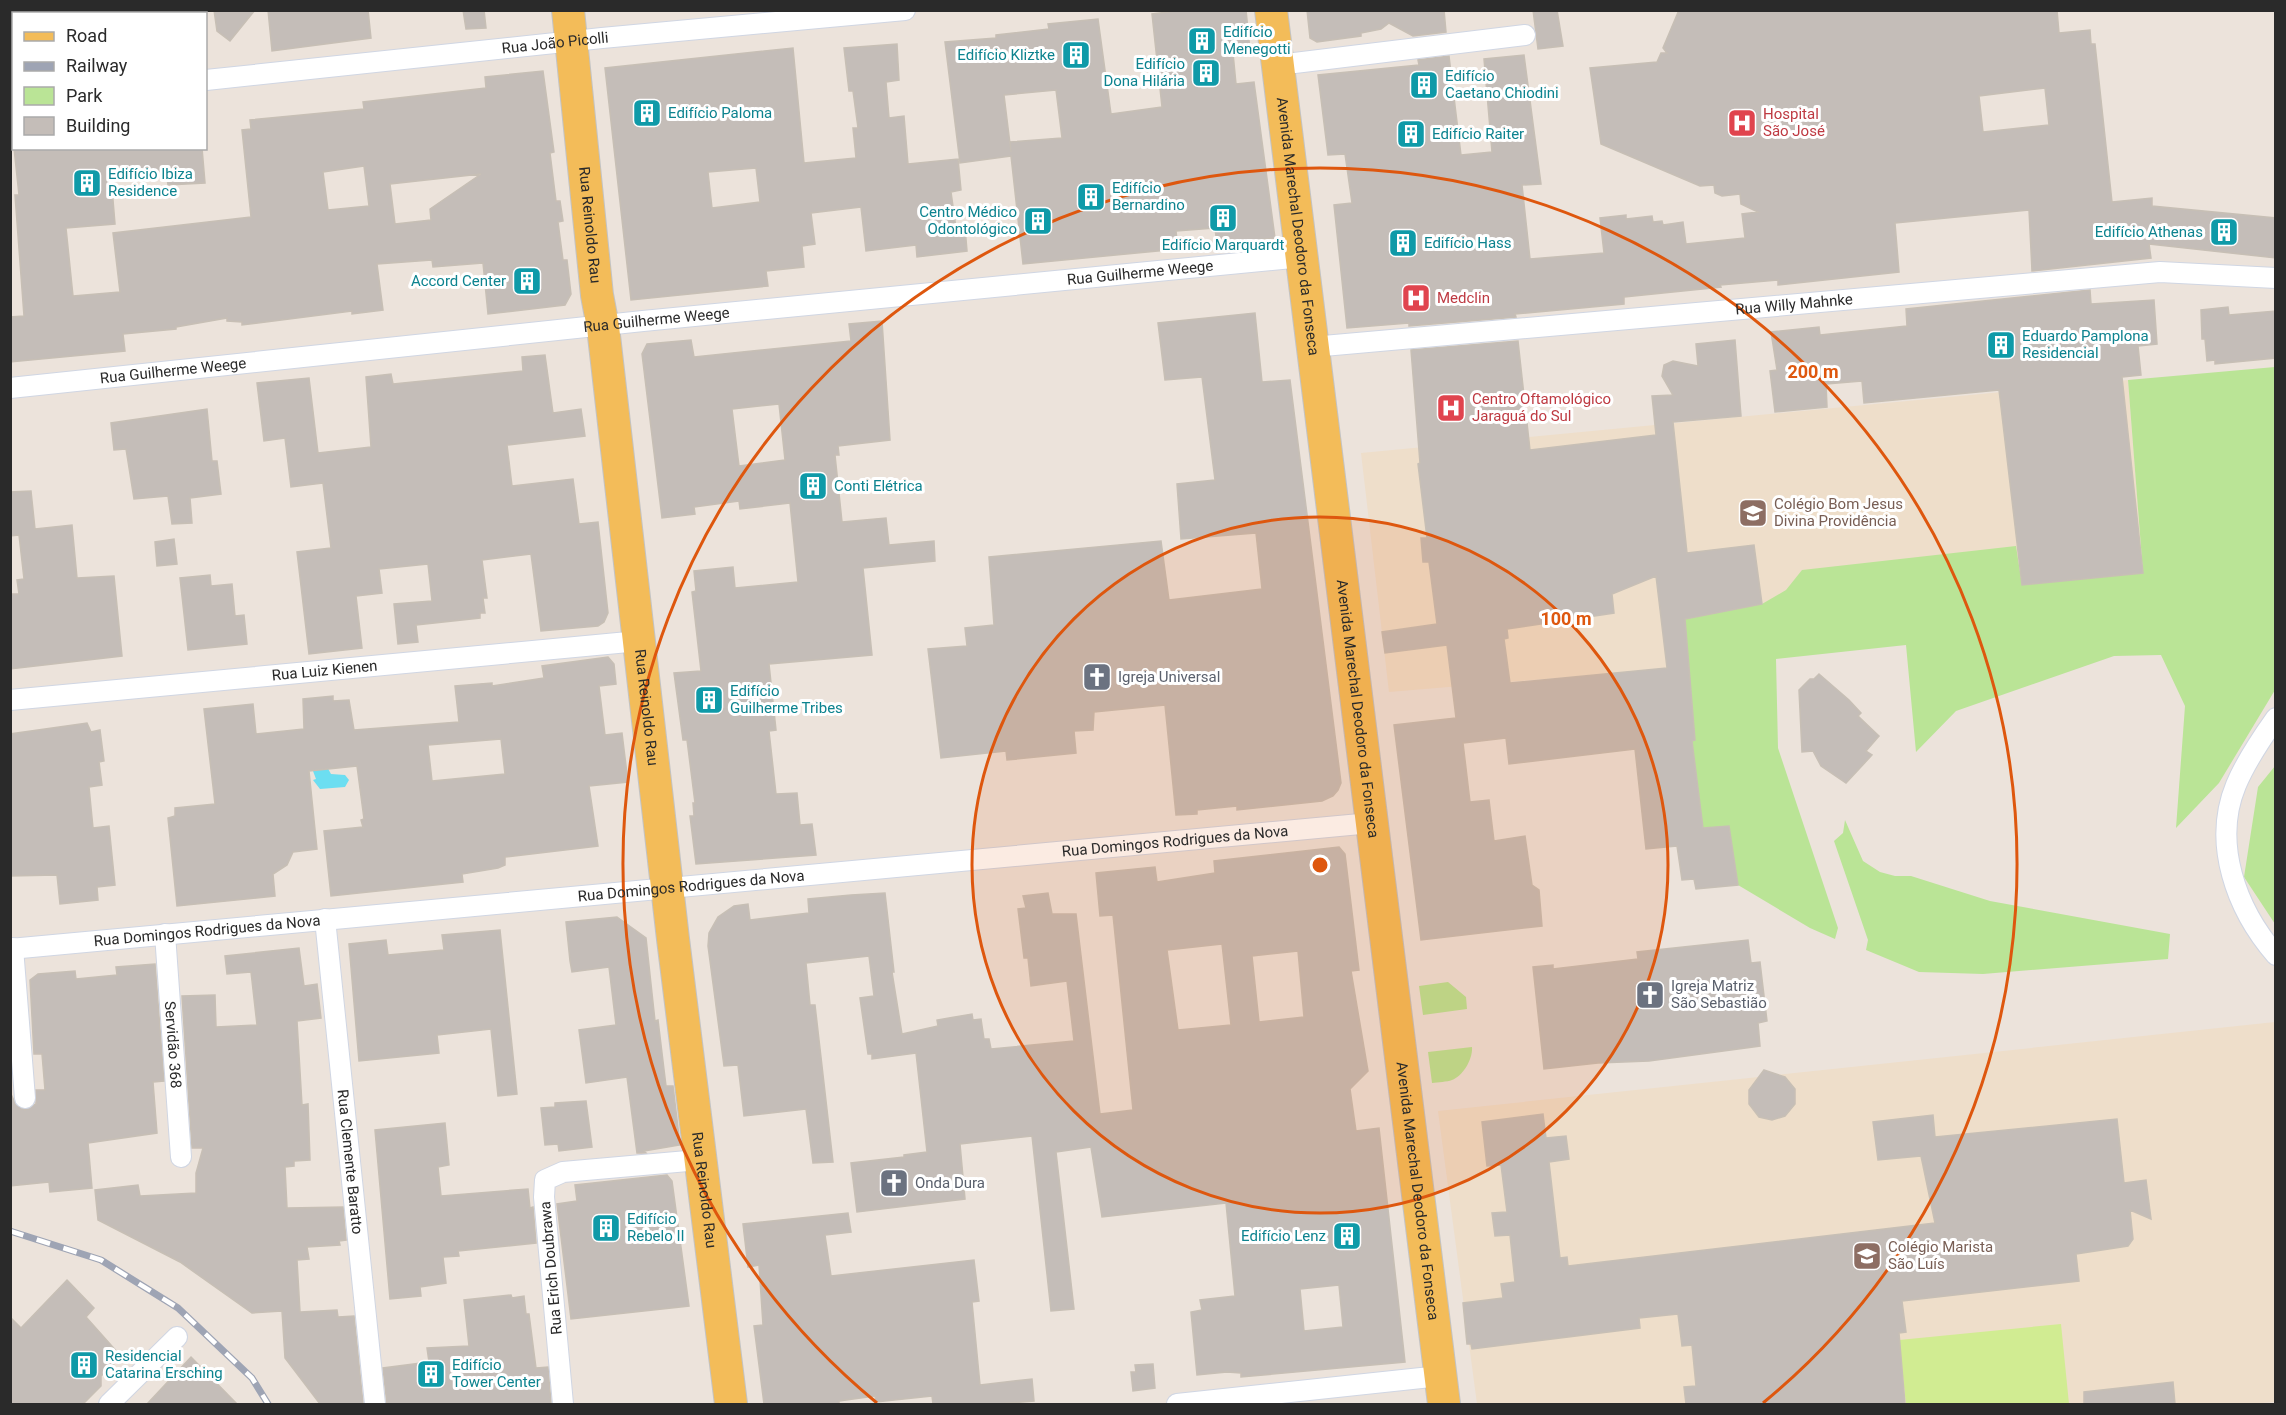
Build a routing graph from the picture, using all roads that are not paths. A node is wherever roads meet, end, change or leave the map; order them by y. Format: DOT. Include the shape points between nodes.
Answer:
graph roads {
  1 [pos="568,10"];
  2 [pos="905,10"];
  3 [pos="1271,10"];
  4 [pos="1525,35"];
  5 [pos="571,42"];
  6 [pos="1278,65"];
  7 [pos="207,80"];
  8 [pos="1302,257"];
  9 [pos="2276,278"];
  10 [pos="603,327"];
  11 [pos="1312,347"];
  12 [pos="10,388"];
  13 [pos="639,640"];
  14 [pos="10,700"];
  15 [pos="2276,718"];
  16 [pos="1371,823"];
  17 [pos="667,888"];
  18 [pos="325,919"];
  19 [pos="165,934"];
  20 [pos="12,949"];
  21 [pos="2276,955"];
  22 [pos="25,1098"];
  23 [pos="181,1157"];
  24 [pos="699,1160"];
  25 [pos="177,1337"];
  26 [pos="1442,1390"];
  27 [pos="110,1404"];
  28 [pos="375,1404"];
  29 [pos="563,1404"];
  30 [pos="731,1404"];
  31 [pos="1187,1404"];
  1 -- 5 [label="main road, Rua Reinoldo Rau"];
  2 -- 5 [label="street, Rua João Picolli"];
  3 -- 6 [label="main road, Avenida Marechal Deodoro da Fonseca"];
  4 -- 6 [label="street"];
  5 -- 7 [label="street, Rua João Picolli"];
  5 -- 10 [label="main road, Rua Reinoldo Rau"];
  6 -- 8 [label="main road, Avenida Marechal Deodoro da Fonseca"];
  8 -- 10 [label="street, Rua Guilherme Weege"];
  8 -- 11 [label="main road, Avenida Marechal Deodoro da Fonseca"];
  9 -- 11 [label="street, Rua Willy Mahnke" via="2160,272"];
  10 -- 12 [label="street, Rua Guilherme Weege"];
  10 -- 13 [label="main road, Rua Reinoldo Rau"];
  11 -- 16 [label="main road, Avenida Marechal Deodoro da Fonseca"];
  13 -- 14 [label="street, Rua Luiz Kienen"];
  13 -- 17 [label="main road, Rua Reinoldo Rau"];
  15 -- 21 [label="street" via="2250,755 2235,786 2228,814 2227,851 2247,915"];
  16 -- 17 [label="street, Rua Domingos Rodrigues da Nova"];
  16 -- 26 [label="main road, Avenida Marechal Deodoro da Fonseca"];
  17 -- 18 [label="street, Rua Domingos Rodrigues da Nova"];
  17 -- 24 [label="main road, Rua Reinoldo Rau"];
  18 -- 19 [label="street, Rua Domingos Rodrigues da Nova"];
  18 -- 28 [label="street, Rua Clemente Baratto"];
  19 -- 20 [label="street, Rua Domingos Rodrigues da Nova"];
  19 -- 23 [label="street, Servidão 368"];
  20 -- 22 [label="street"];
  24 -- 29 [label="street, Rua Erich Doubrawa" via="563,1173 545,1180"];
  24 -- 30 [label="main road, Rua Reinoldo Rau"];
  25 -- 27 [label="street"];
  26 -- 31 [label="street"];
}
